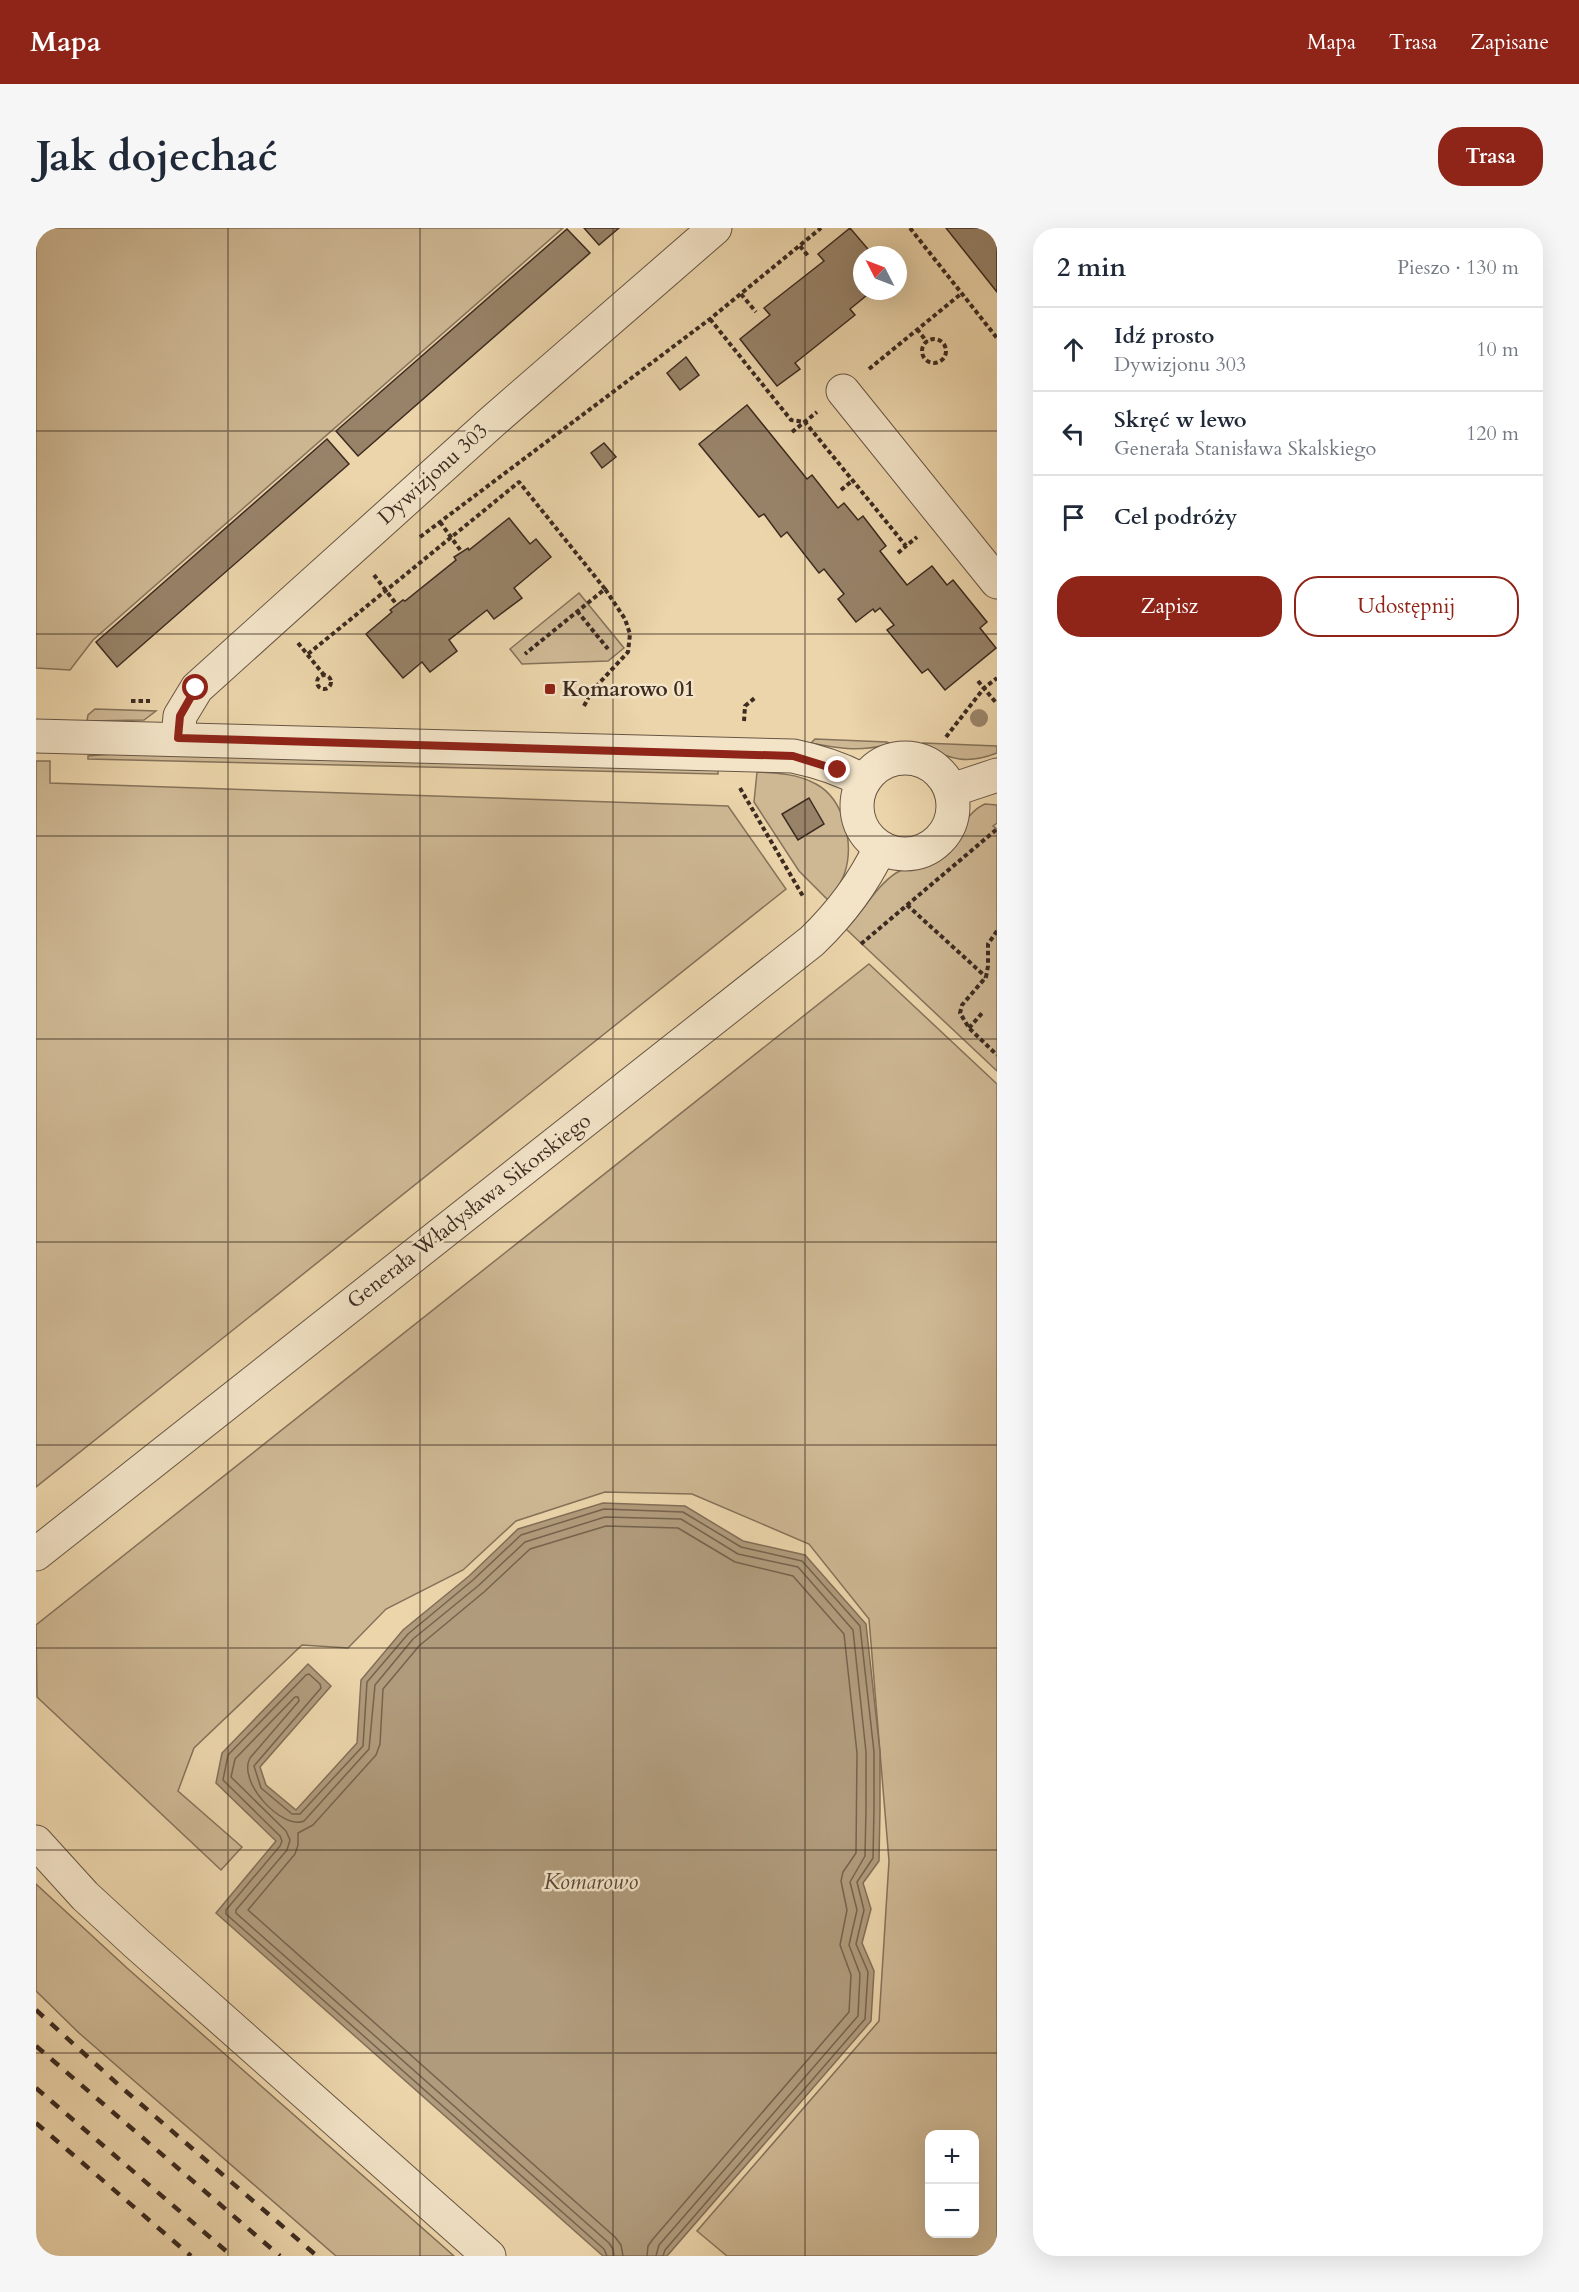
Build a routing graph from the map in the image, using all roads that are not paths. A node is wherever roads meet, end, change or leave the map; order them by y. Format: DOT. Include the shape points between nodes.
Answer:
graph roads {
  1 [pos="715,228"];
  2 [pos="843,391"];
  3 [pos="997,582"];
  4 [pos="36,736"];
  5 [pos="178,738"];
  6 [pos="997,775"];
  7 [pos="864,781"];
  8 [pos="952,790"];
  9 [pos="880,848"];
  10 [pos="36,1554"];
  11 [pos="36,1842"];
  12 [pos="489,2256"];
  1 -- 5 [label="street, Dywizjonu 303" via="196,688 180,716"];
  2 -- 3 [label="street"];
  4 -- 5 [label="street"];
  5 -- 7 [label="street" via="793,756"];
  6 -- 8 [label="street"];
  7 -- 8 [label="street" via="882,763 910,757 937,769"];
  7 -- 9 [label="street" via="857,795 858,821"];
  8 -- 9 [label="street" via="952,817 940,839 919,852 907,854"];
  9 -- 10 [label="street, Generała Władysława Sikorskiego" via="857,890 812,940"];
  11 -- 12 [label="street" via="85,1896 136,1943"];
}
